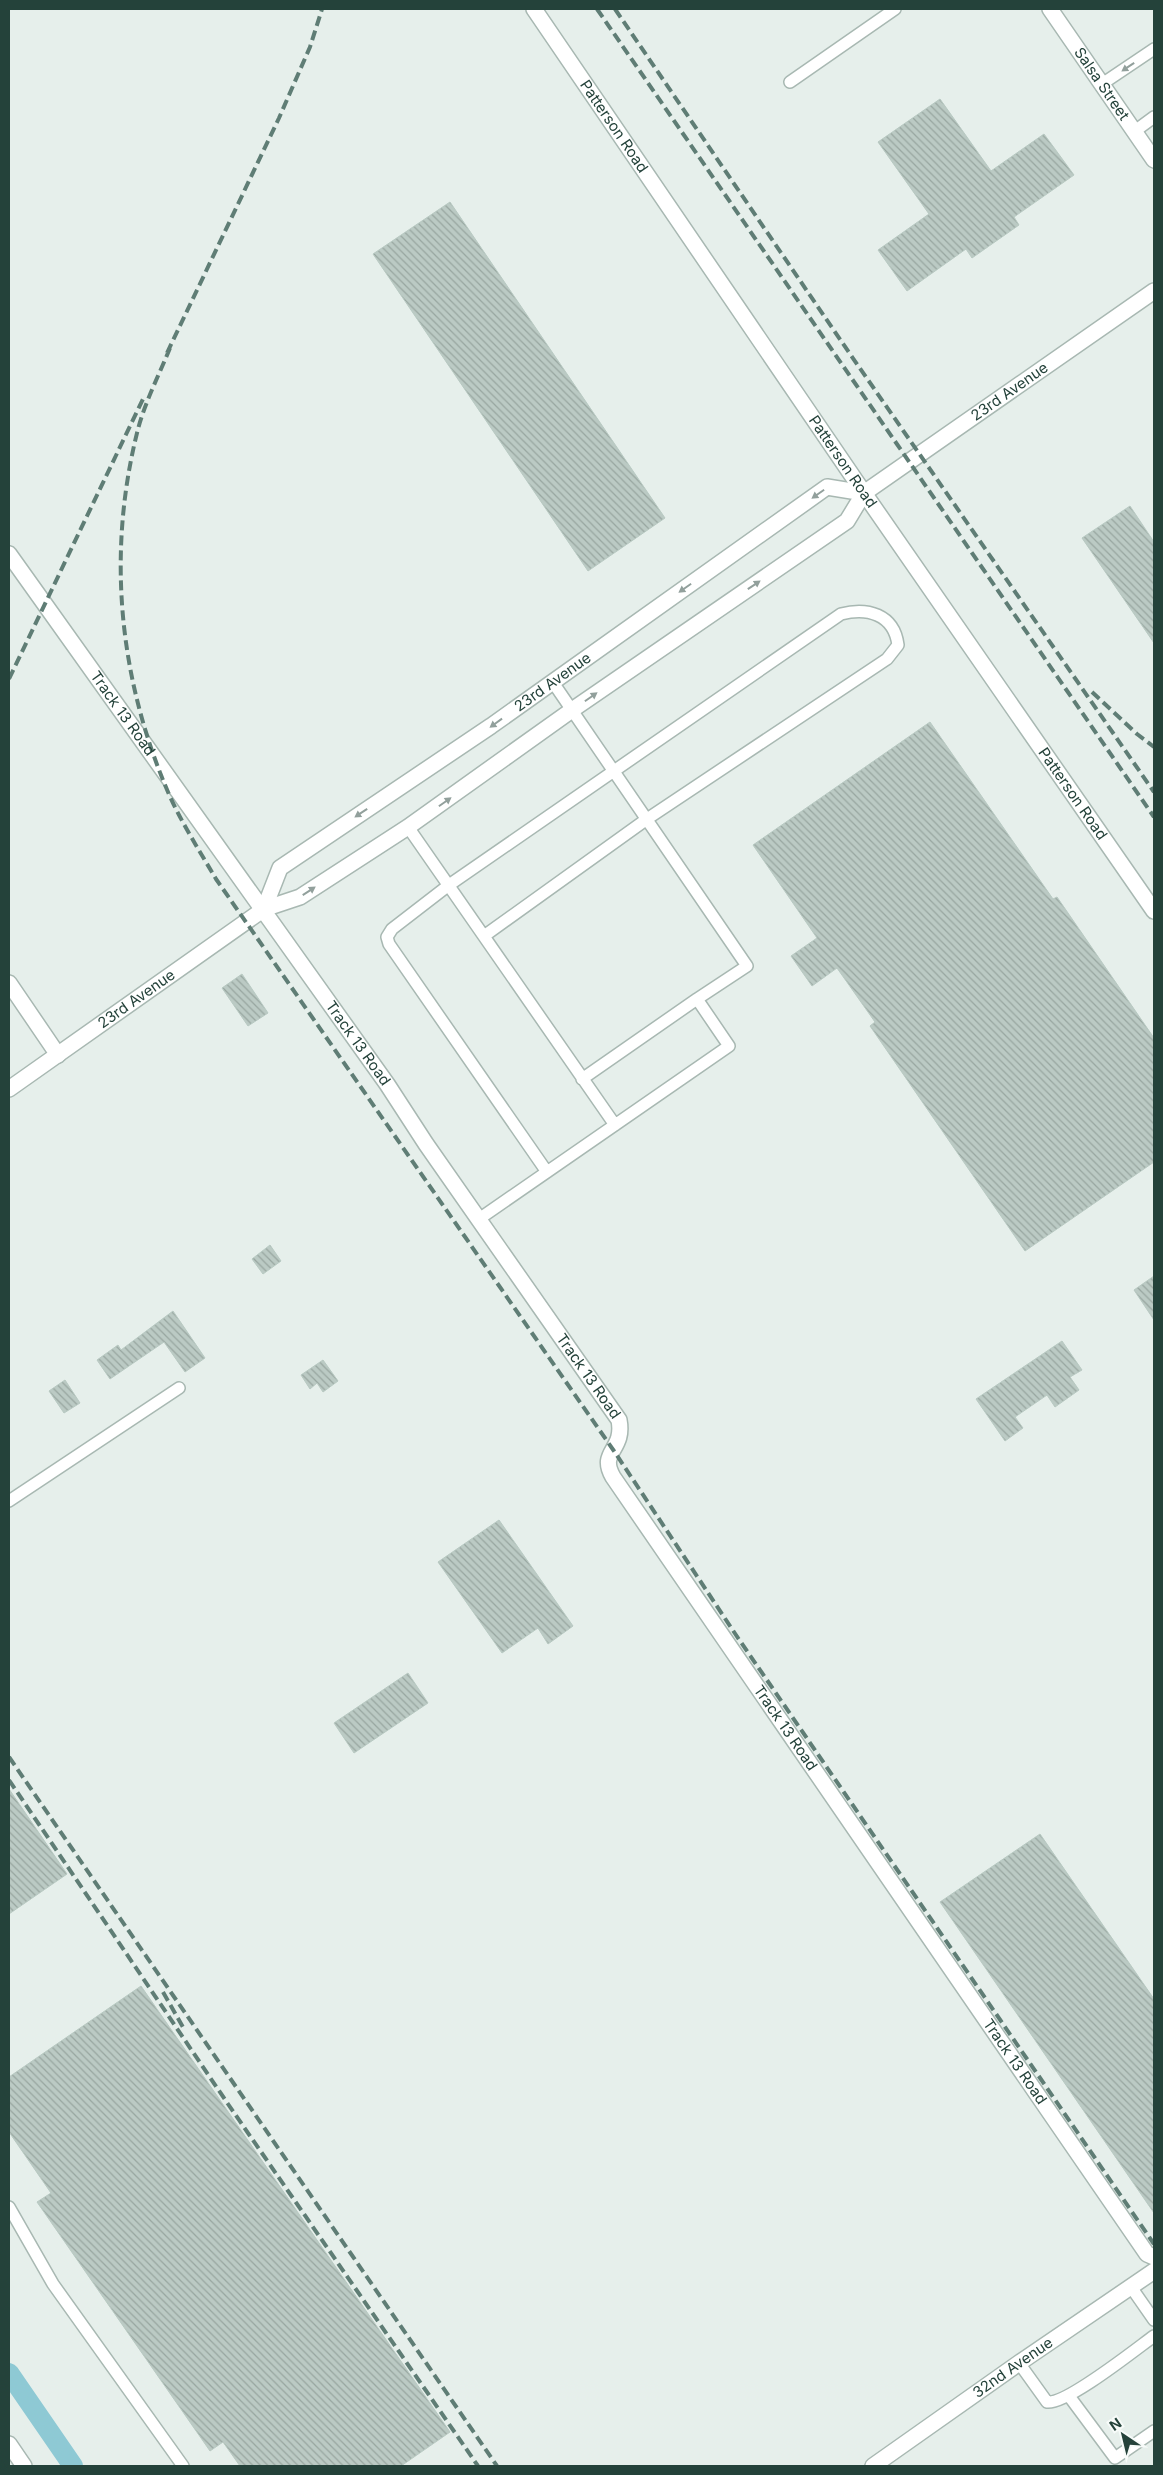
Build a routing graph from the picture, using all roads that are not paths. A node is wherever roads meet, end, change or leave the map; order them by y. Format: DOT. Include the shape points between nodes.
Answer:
graph roads {
  1 [pos="534,9"];
  2 [pos="895,9"];
  3 [pos="1050,9"];
  4 [pos="1154,49"];
  5 [pos="790,82"];
  6 [pos="1102,84"];
  7 [pos="1154,118"];
  8 [pos="1134,131"];
  9 [pos="1154,160"];
  10 [pos="1154,291"];
  11 [pos="864,492"];
  12 [pos="9,554"];
  13 [pos="552,682"];
  14 [pos="572,710"];
  15 [pos="613,770"];
  16 [pos="647,819"];
  17 [pos="408,827"];
  18 [pos="449,885"];
  19 [pos="264,909"];
  20 [pos="1154,910"];
  21 [pos="484,936"];
  22 [pos="9,983"];
  23 [pos="697,998"];
  24 [pos="58,1055"];
  25 [pos="582,1078"];
  26 [pos="9,1089"];
  27 [pos="615,1125"];
  28 [pos="547,1172"];
  29 [pos="479,1219"];
  30 [pos="179,1388"];
  31 [pos="9,1501"];
  32 [pos="9,2207"];
  33 [pos="1154,2257"];
  34 [pos="1154,2271"];
  35 [pos="1131,2287"];
  36 [pos="1154,2320"];
  37 [pos="1154,2336"];
  38 [pos="1019,2362"];
  39 [pos="1069,2396"];
  40 [pos="1154,2431"];
  41 [pos="9,2444"];
  42 [pos="1117,2462"];
  43 [pos="24,2466"];
  44 [pos="183,2466"];
  45 [pos="873,2466"];
  1 -- 11 [label="street, Patterson Road"];
  2 -- 5 [label="lane"];
  3 -- 6 [label="street, Salsa Street"];
  4 -- 6 [label="lane, one-way"];
  6 -- 8 [label="street, Salsa Street"];
  7 -- 8 [label="lane"];
  8 -- 9 [label="street, Salsa Street"];
  10 -- 11 [label="street, 23rd Avenue"];
  11 -- 13 [label="street, 23rd Avenue, one-way" via="827,487"];
  14 -- 11 [label="street, 23rd Avenue, one-way" via="847,521"];
  11 -- 20 [label="street, Patterson Road"];
  12 -- 19 [label="street, Track 13 Road"];
  13 -- 14 [label="lane"];
  13 -- 19 [label="street, 23rd Avenue, one-way" via="280,868"];
  14 -- 15 [label="lane"];
  17 -- 14 [label="street, 23rd Avenue, one-way"];
  15 -- 16 [label="lane"];
  15 -- 16 [label="lane" via="841,614 857,610 874,612 896,635 898,645 887,659"];
  15 -- 18 [label="lane"];
  16 -- 21 [label="lane"];
  16 -- 23 [label="lane" via="747,966"];
  17 -- 18 [label="lane"];
  19 -- 17 [label="street, 23rd Avenue, one-way" via="300,897"];
  18 -- 21 [label="lane"];
  18 -- 28 [label="lane" via="400,922 387,937 389,944"];
  19 -- 24 [label="street, 23rd Avenue"];
  19 -- 29 [label="street, Track 13 Road"];
  21 -- 25 [label="lane"];
  22 -- 24 [label="street"];
  23 -- 25 [label="lane"];
  23 -- 27 [label="lane" via="729,1046"];
  24 -- 26 [label="street, 23rd Avenue"];
  25 -- 27 [label="lane"];
  27 -- 28 [label="lane"];
  28 -- 29 [label="lane"];
  29 -- 33 [label="street, Track 13 Road" via="619,1420 619,1442 608,1457 606,1467 612,1477 1147,2254"];
  30 -- 31 [label="lane"];
  32 -- 44 [label="lane" via="53,2284"];
  34 -- 35 [label="street, 32nd Avenue"];
  35 -- 36 [label="lane"];
  35 -- 38 [label="street, 32nd Avenue"];
  37 -- 39 [label="lane"];
  38 -- 39 [label="lane" via="1047,2402"];
  38 -- 45 [label="street, 32nd Avenue"];
  39 -- 42 [label="lane"];
  40 -- 42 [label="lane"];
  41 -- 43 [label="street"];
}
